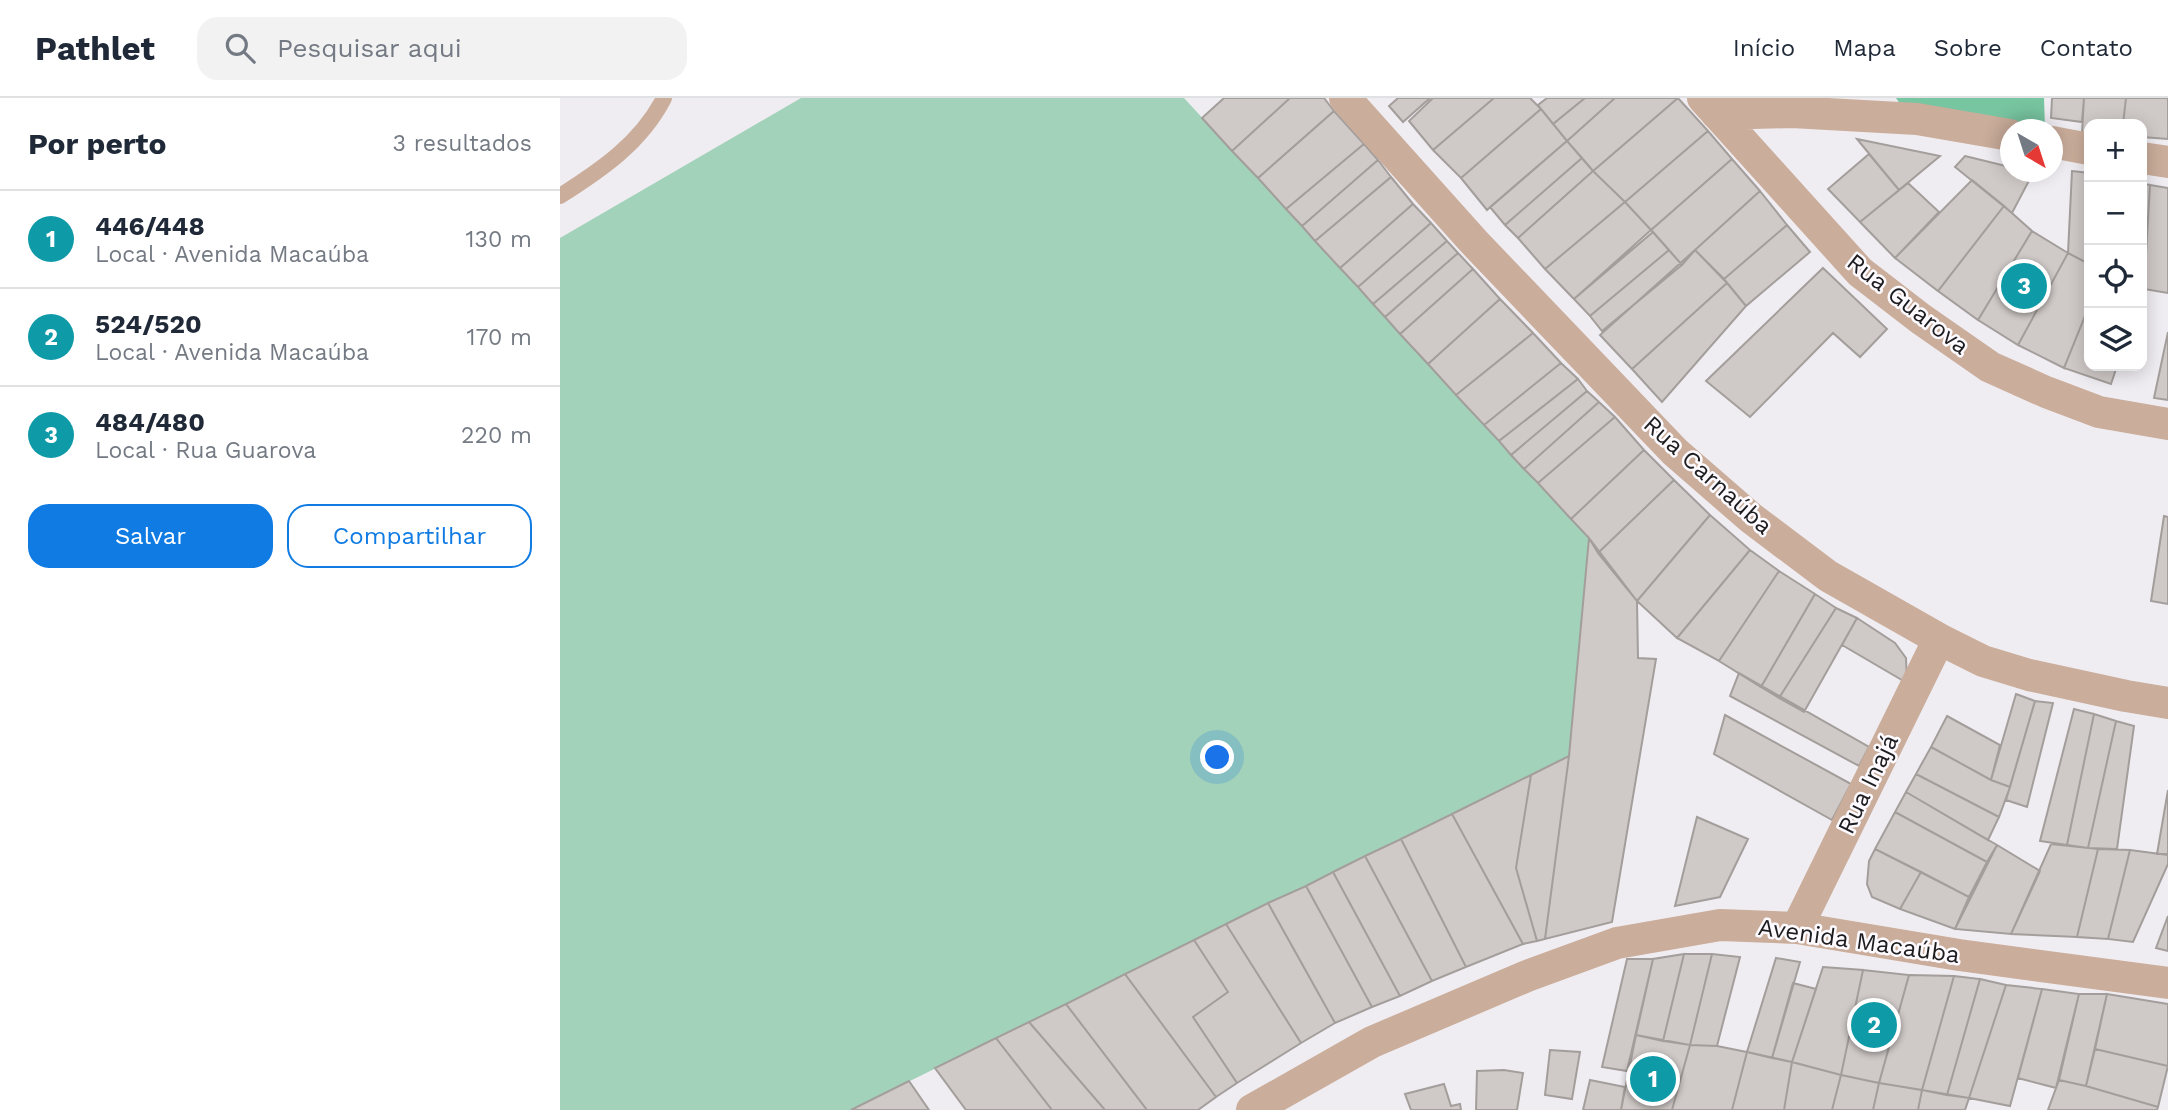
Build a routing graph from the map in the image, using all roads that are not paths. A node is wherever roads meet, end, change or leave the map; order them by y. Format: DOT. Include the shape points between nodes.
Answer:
graph roads {
  1 [pos="664,98"];
  2 [pos="1345,98"];
  3 [pos="1710,106"];
  4 [pos="2000,133"];
  5 [pos="2063,144"];
  6 [pos="2084,148"];
  7 [pos="2147,159"];
  8 [pos="2168,162"];
  9 [pos="560,196"];
  10 [pos="2168,424"];
  11 [pos="1939,639"];
  12 [pos="2168,703"];
  13 [pos="1797,928"];
  14 [pos="2168,983"];
  15 [pos="1252,1110"];
  1 -- 9 [label="lane" via="645,130 615,158"];
  2 -- 11 [label="street, Rua Carnaúba" via="1474,242 1675,452 1828,576"];
  3 -- 4 [label="street" via="1917,120"];
  3 -- 10 [label="street, Rua Guarova" via="1860,272 1921,320 1990,367 2024,382 2099,412"];
  5 -- 6 [label="street"];
  7 -- 8 [label="street"];
  11 -- 12 [label="street, Rua Carnaúba" via="1983,661 2029,676"];
  11 -- 13 [label="street, Rua Inajá"];
  13 -- 14 [label="street, Avenida Macaúba"];
  13 -- 15 [label="street, Avenida Macaúba" via="1720,925 1617,943 1373,1042"];
}
